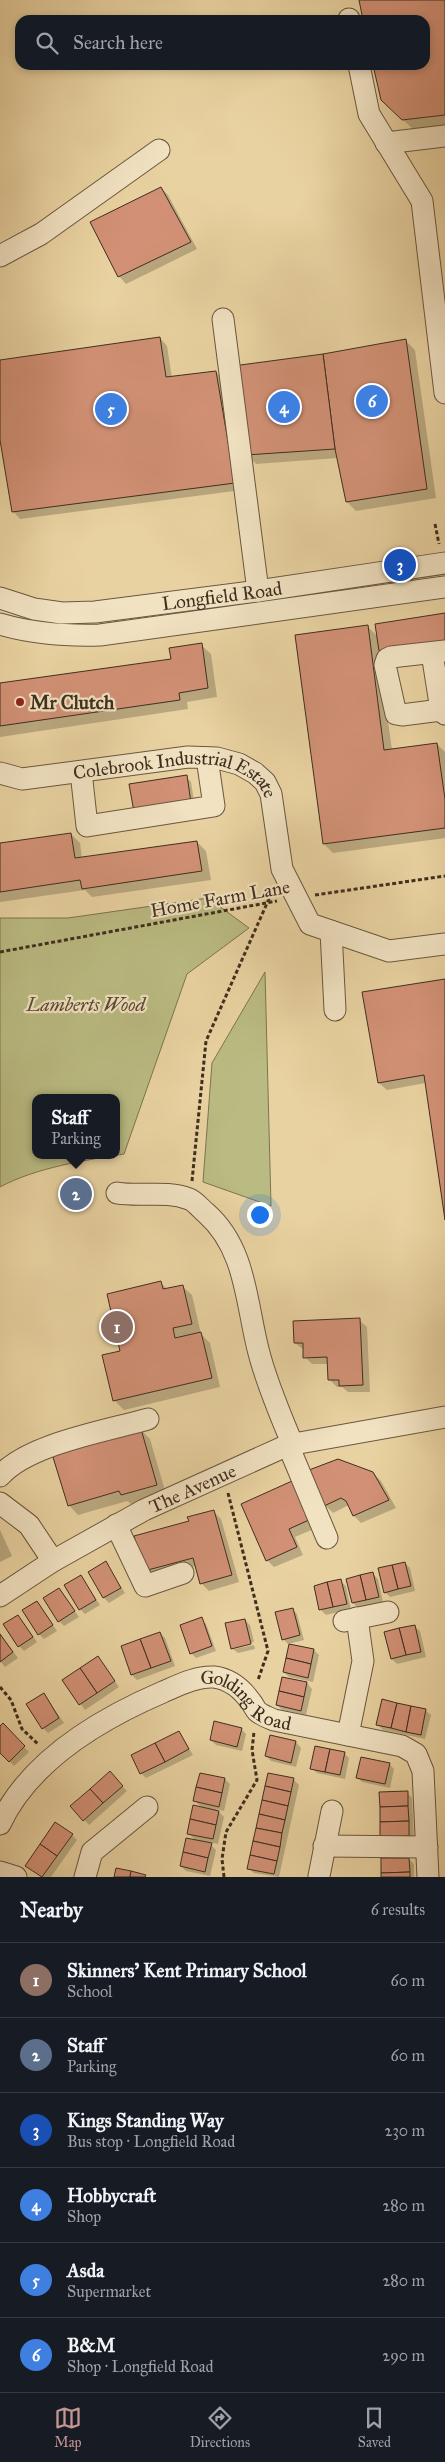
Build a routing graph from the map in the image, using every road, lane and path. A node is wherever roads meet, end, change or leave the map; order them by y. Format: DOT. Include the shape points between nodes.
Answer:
graph roads {
  1 [pos="360,70"];
  2 [pos="445,136"];
  3 [pos="386,142"];
  4 [pos="159,150"];
  5 [pos="0,256"];
  6 [pos="223,319"];
  7 [pos="445,393"];
  8 [pos="435,524"];
  9 [pos="443,558"];
  10 [pos="445,587"];
  11 [pos="258,591"];
  12 [pos="0,598"];
  13 [pos="0,624"];
  14 [pos="438,652"];
  15 [pos="443,712"];
  16 [pos="207,758"];
  17 [pos="81,772"];
  18 [pos="0,773"];
  19 [pos="282,869"];
  20 [pos="445,876"];
  21 [pos="296,898"];
  22 [pos="267,903"];
  23 [pos="331,931"];
  24 [pos="445,944"];
  25 [pos="0,952"];
  26 [pos="335,1010"];
  27 [pos="117,1193"];
  28 [pos="191,1199"];
  29 [pos="445,1417"];
  30 [pos="148,1419"];
  31 [pos="290,1444"];
  32 [pos="223,1473"];
  33 [pos="0,1476"];
  34 [pos="0,1504"];
  35 [pos="116,1525"];
  36 [pos="327,1538"];
  37 [pos="53,1560"];
  38 [pos="183,1573"];
  39 [pos="0,1596"];
  40 [pos="388,1612"];
  41 [pos="0,1688"];
  42 [pos="254,1706"];
  43 [pos="348,1735"];
  44 [pos="52,1758"];
  45 [pos="147,1807"];
  46 [pos="332,1811"];
  47 [pos="0,1824"];
  48 [pos="324,1846"];
  49 [pos="427,1847"];
  50 [pos="0,1872"];
  51 [pos="319,1876"];
  52 [pos="16,1877"];
  53 [pos="85,1877"];
  54 [pos="224,1877"];
  55 [pos="428,1877"];
  1 -- 3 [label="street" via="368,114"];
  2 -- 3 [label="street"];
  3 -- 7 [label="street" via="422,201"];
  4 -- 5 [label="street" via="41,234"];
  6 -- 11 [label="street"];
  8 -- 9 [label="path"];
  9 -- 11 [label="street, Longfield Road"];
  10 -- 13 [label="street, Longfield Road" via="100,635 52,635"];
  11 -- 12 [label="street, Longfield Road" via="95,612 62,613 34,609"];
  14 -- 15 [label="street"];
  14 -- 15 [label="street" via="391,657 385,665 396,714"];
  16 -- 17 [label="street, Colebrook Industrial Estate" via="188,757"];
  16 -- 17 [label="street" via="214,806 87,826"];
  16 -- 19 [label="street, Colebrook Industrial Estate" via="239,764 255,772 265,782 276,818"];
  17 -- 18 [label="street, Colebrook Industrial Estate" via="22,780"];
  19 -- 21 [label="street, Colebrook Industrial Estate"];
  19 -- 22 [label="path"];
  20 -- 21 [label="path, Home Farm Lane"];
  21 -- 22 [label="path, Home Farm Lane"];
  21 -- 23 [label="street, Colebrook Industrial Estate" via="310,924"];
  22 -- 25 [label="path, Home Farm Lane"];
  22 -- 28 [label="path" via="206,1041"];
  23 -- 24 [label="street" via="390,951"];
  23 -- 26 [label="street"];
  27 -- 28 [label="street" via="136,1196 168,1193"];
  28 -- 31 [label="street" via="218,1224 240,1262 259,1352"];
  29 -- 31 [label="street, The Avenue"];
  30 -- 33 [label="street" via="46,1448 21,1458"];
  31 -- 32 [label="street, The Avenue"];
  31 -- 36 [label="street"];
  32 -- 35 [label="street, The Avenue"];
  32 -- 42 [label="path" via="268,1651"];
  34 -- 37 [label="street" via="30,1525"];
  35 -- 37 [label="street, The Avenue"];
  35 -- 38 [label="street" via="145,1586"];
  37 -- 39 [label="street, The Avenue"];
  40 -- 43 [label="street" via="350,1619 363,1661"];
  41 -- 44 [label="path" via="11,1700 22,1729"];
  42 -- 43 [label="street, Golding Road" via="274,1720"];
  42 -- 44 [label="street, Golding Road" via="228,1680 200,1678 138,1703 86,1732"];
  42 -- 54 [label="path" via="252,1750 257,1780 226,1832 222,1859"];
  43 -- 49 [label="street, Golding Road" via="402,1746 416,1754 423,1771"];
  44 -- 47 [label="street, Golding Road" via="18,1794"];
  45 -- 53 [label="street" via="92,1852"];
  46 -- 48 [label="street"];
  48 -- 49 [label="street"];
  48 -- 51 [label="street"];
  49 -- 55 [label="street, Golding Road"];
  50 -- 52 [label="street"];
}
